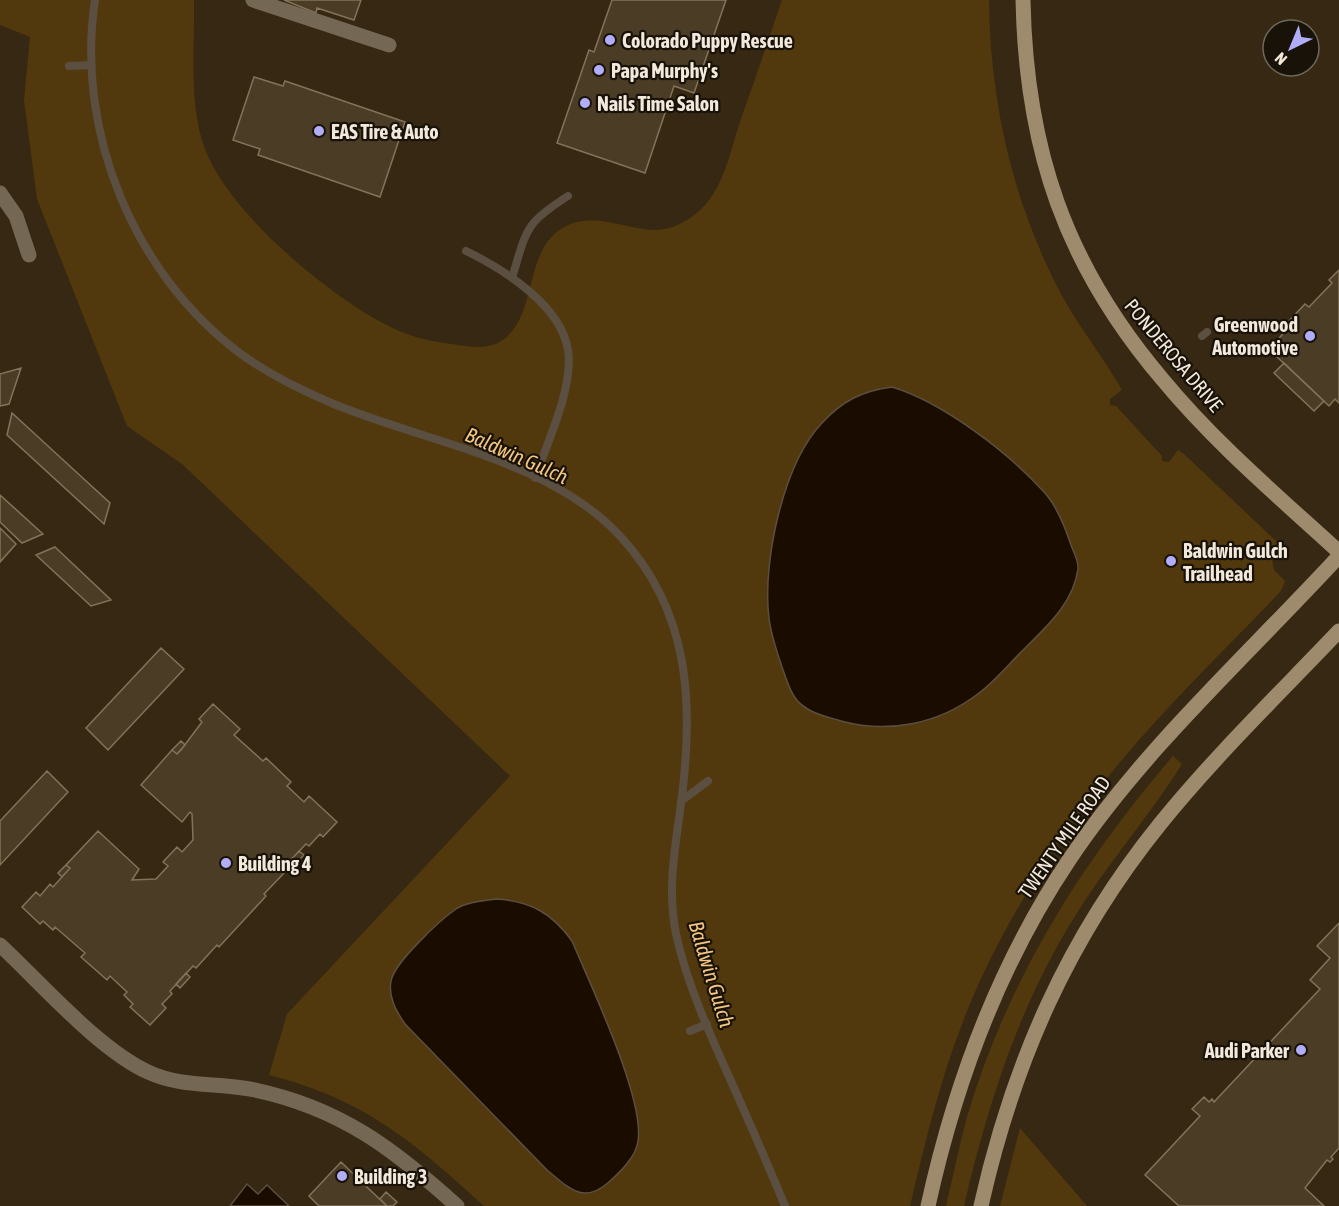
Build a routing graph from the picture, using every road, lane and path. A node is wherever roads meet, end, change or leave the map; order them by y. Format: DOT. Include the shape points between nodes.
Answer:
graph roads {
  1 [pos="253,0"];
  2 [pos="1023,0"];
  3 [pos="389,45"];
  4 [pos="0,193"];
  5 [pos="29,255"];
  6 [pos="1339,554"];
  7 [pos="1339,631"];
  8 [pos="0,946"];
  9 [pos="457,1206"];
  10 [pos="928,1206"];
  11 [pos="981,1206"];
  1 -- 3 [label="street"];
  2 -- 6 [label="main road, PONDEROSA DRIVE" via="1026,76 1040,147 1066,226 1097,290 1141,354 1185,406"];
  4 -- 5 [label="street" via="16,216"];
  6 -- 10 [label="main road, TWENTY MILE ROAD" via="1139,769 1054,882 1009,964 976,1040 947,1126"];
  7 -- 11 [label="main road" via="1170,812 1085,932 1058,981 1017,1075"];
  8 -- 9 [label="street" via="134,1065 174,1080 269,1093 338,1118 394,1152"];
}
